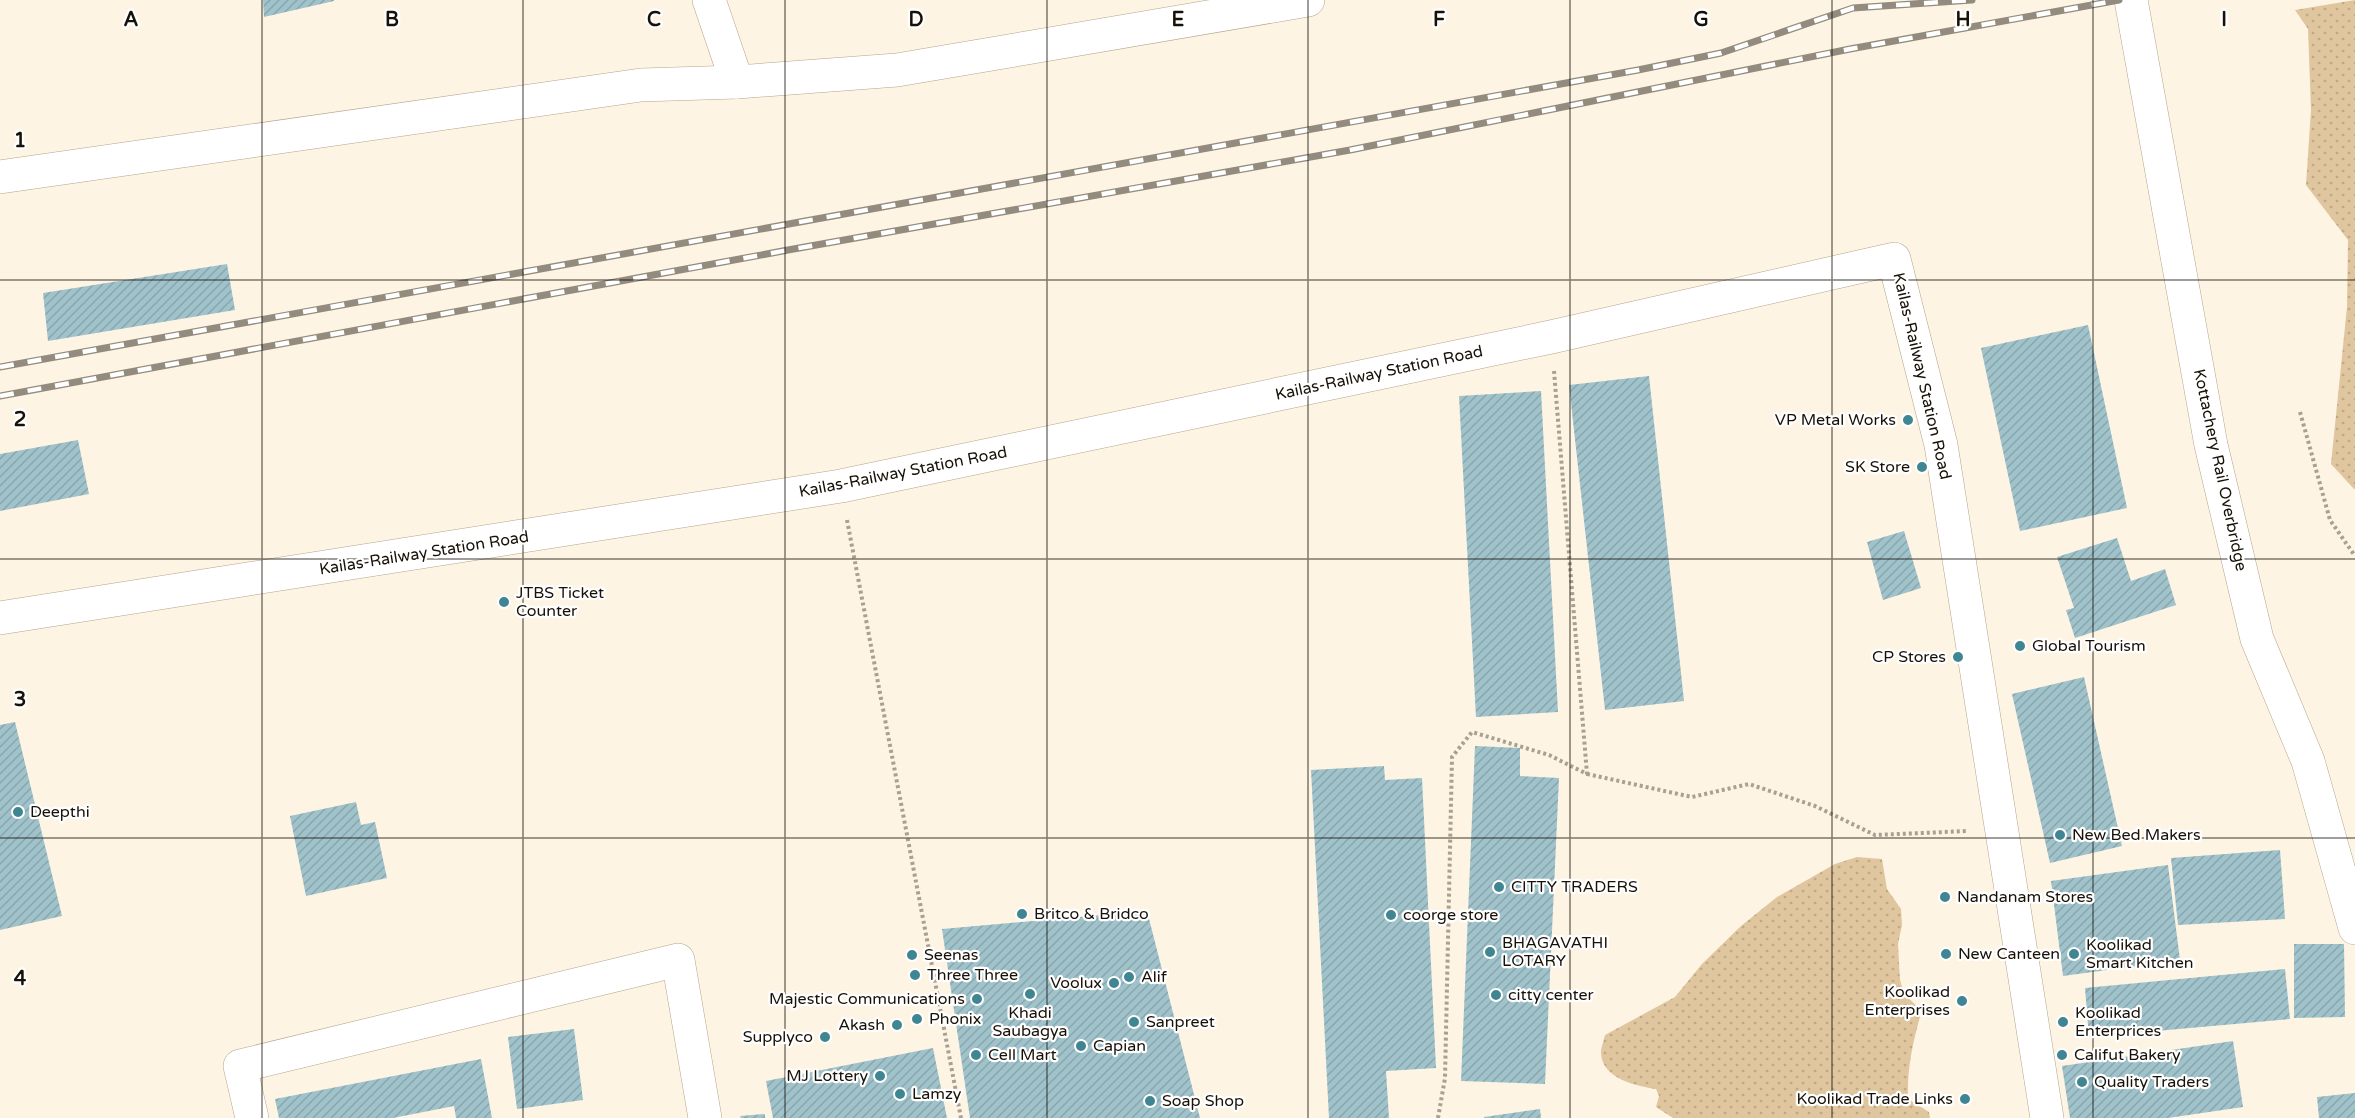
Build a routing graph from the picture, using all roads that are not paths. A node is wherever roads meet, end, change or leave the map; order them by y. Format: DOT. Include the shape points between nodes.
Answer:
graph roads {
  1 [pos="709,0"];
  2 [pos="1308,0"];
  3 [pos="2131,0"];
  4 [pos="737,82"];
  5 [pos="0,177"];
  6 [pos="0,618"];
  7 [pos="2355,928"];
  8 [pos="252,1118"];
  9 [pos="705,1118"];
  10 [pos="2047,1118"];
  1 -- 4 [label="street"];
  2 -- 4 [label="street" via="897,70"];
  3 -- 7 [label="street, Kottachery Rail Overbridge" via="2211,445 2257,639 2308,761"];
  4 -- 5 [label="street" via="641,85"];
  6 -- 10 [label="street, Kailas-Railway Station Road" via="841,486 1551,337 1894,259 1941,445"];
  8 -- 9 [label="street" via="240,1066 678,960"];
}
